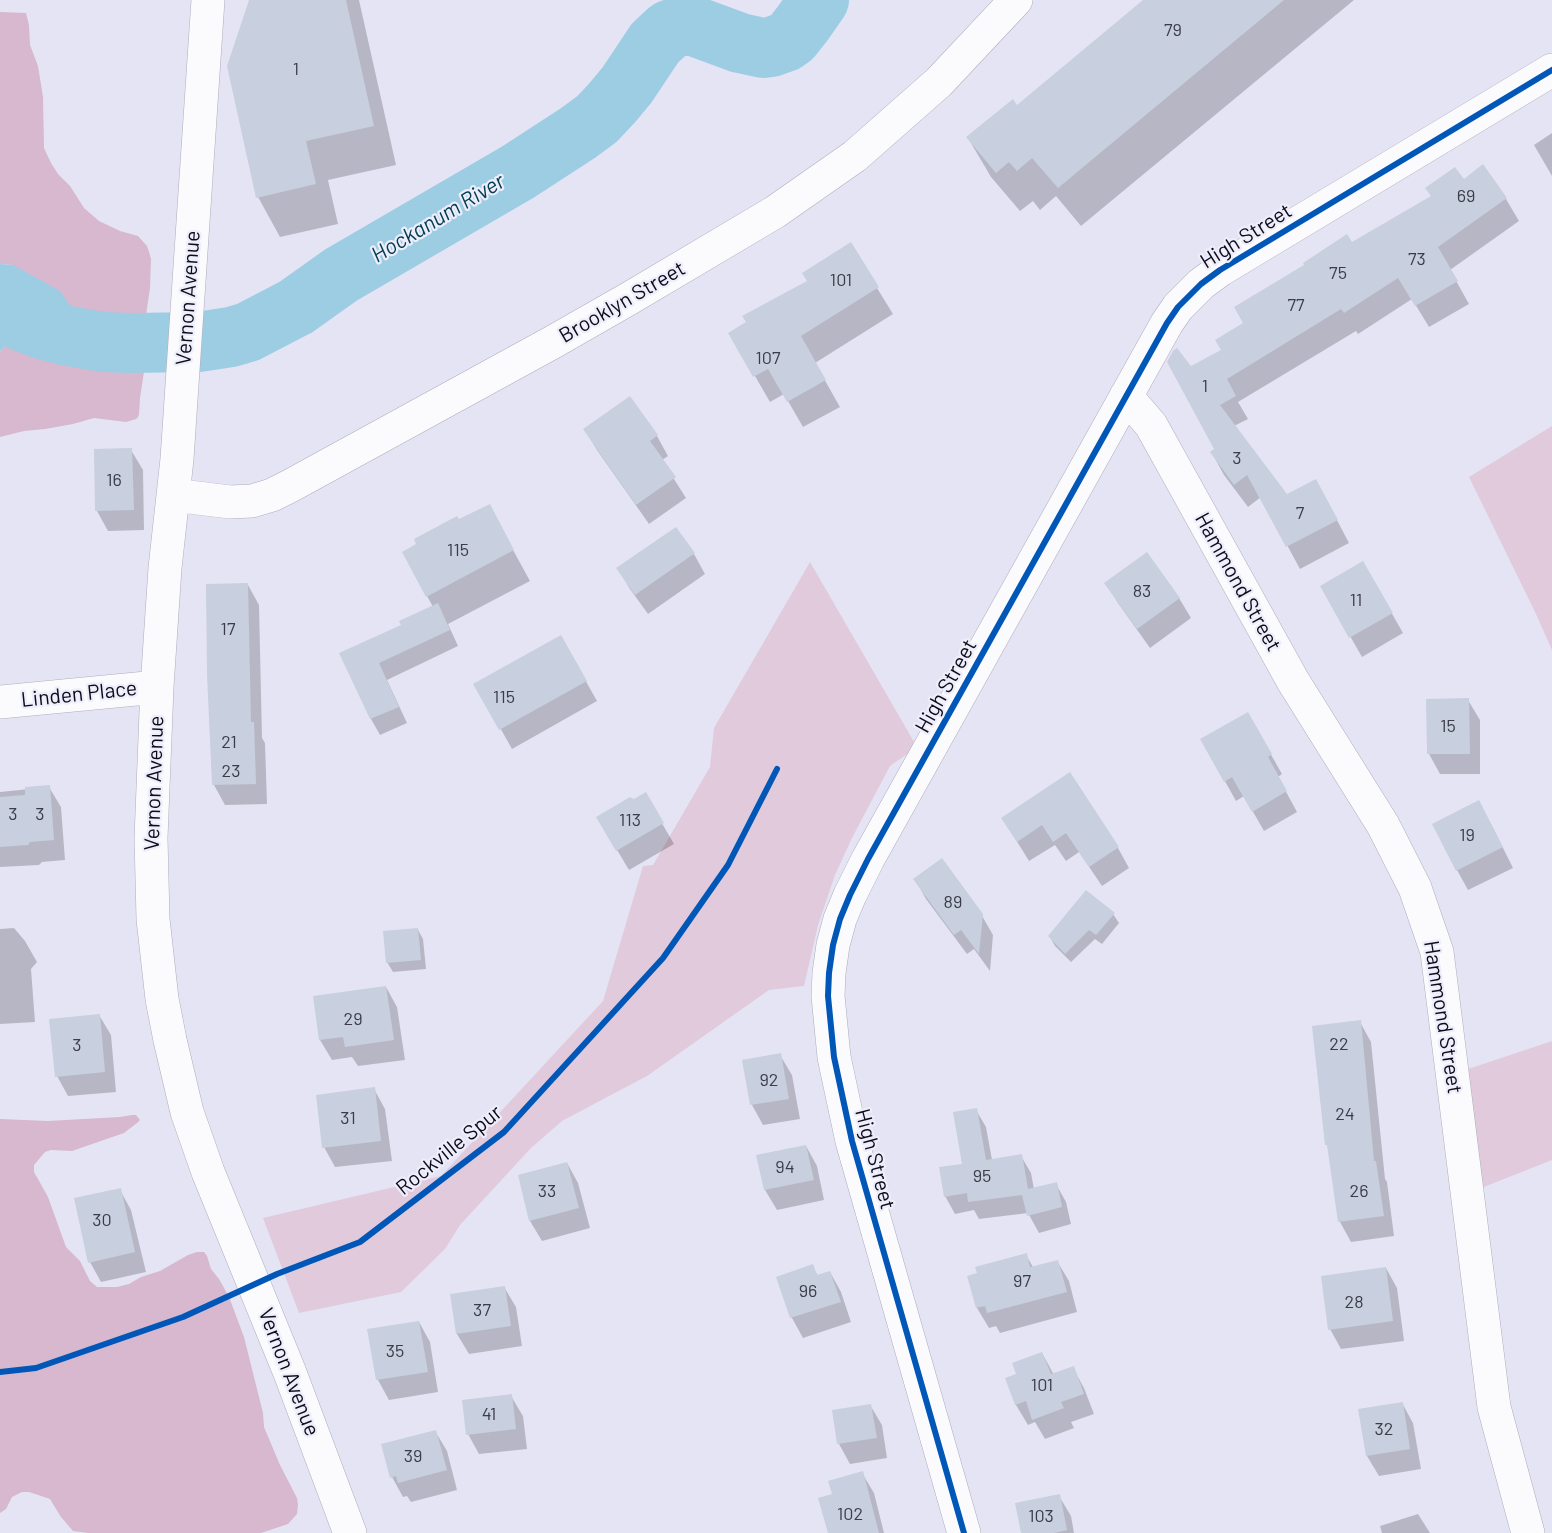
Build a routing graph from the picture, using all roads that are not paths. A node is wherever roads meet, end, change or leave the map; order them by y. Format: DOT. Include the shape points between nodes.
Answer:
graph roads {
  1 [pos="208,0"];
  2 [pos="1016,0"];
  3 [pos="1552,70"];
  4 [pos="1126,396"];
  5 [pos="173,495"];
  6 [pos="157,687"];
  7 [pos="0,702"];
  8 [pos="350,1533"];
  9 [pos="964,1533"];
  10 [pos="1528,1533"];
  1 -- 5 [label="street, Vernon Avenue"];
  2 -- 5 [label="street, Brooklyn Street" via="939,82 855,156 775,212 630,298 272,495 230,502"];
  3 -- 4 [label="street, High Street" via="1201,284 1178,307"];
  4 -- 9 [label="street, High Street" via="868,859 840,919 829,972 834,1057 852,1141"];
  4 -- 10 [label="street, Hammond Street" via="1151,425 1293,681 1383,825 1415,888 1437,952 1494,1407"];
  5 -- 6 [label="street, Vernon Avenue"];
  6 -- 7 [label="street, Linden Place"];
  6 -- 8 [label="street, Vernon Avenue" via="151,838 153,919 162,999 179,1081 208,1172"];
}
